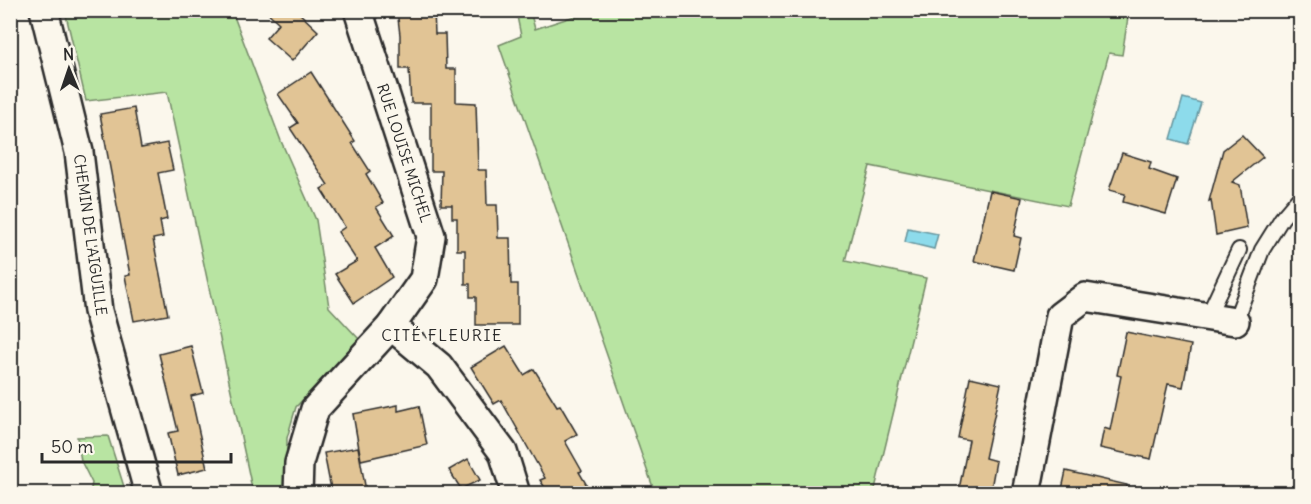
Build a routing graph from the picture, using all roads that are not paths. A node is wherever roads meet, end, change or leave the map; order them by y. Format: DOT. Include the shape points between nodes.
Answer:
graph roads {
  1 [pos="44,10"];
  2 [pos="358,10"];
  3 [pos="1300,197"];
  4 [pos="1239,250"];
  5 [pos="1208,316"];
  6 [pos="1235,321"];
  7 [pos="391,326"];
  8 [pos="148,494"];
  9 [pos="298,494"];
  10 [pos="516,494"];
  11 [pos="1026,494"];
  1 -- 8 [label="street, CHEMIN DE L'AIGUILLE" via="79,152 98,311"];
  2 -- 7 [label="street, RUE LOUISE MICHEL" via="431,236 424,279"];
  3 -- 6 [label="lane" via="1262,250"];
  4 -- 5 [label="lane"];
  5 -- 6 [label="street"];
  5 -- 11 [label="street" via="1085,297 1060,316"];
  7 -- 9 [label="street, RUE LOUISE MICHEL" via="315,410 299,463"];
  7 -- 10 [label="street" via="440,366 502,452"];
}
